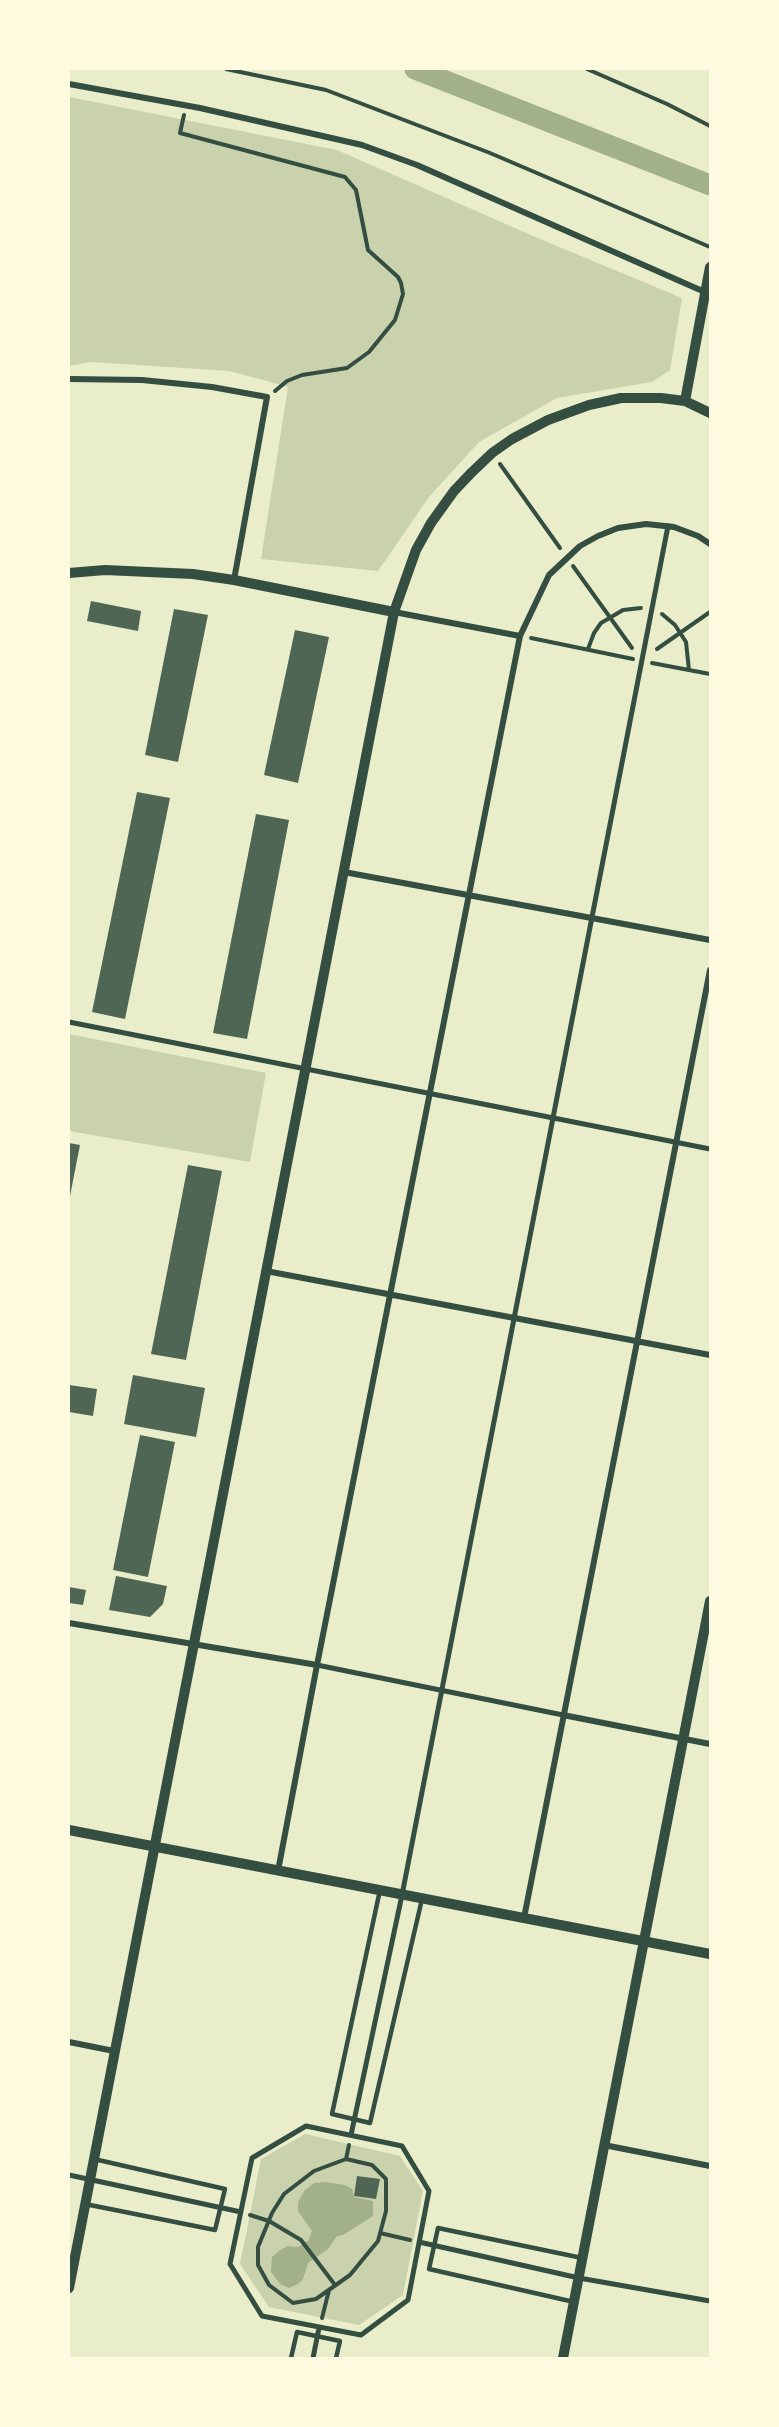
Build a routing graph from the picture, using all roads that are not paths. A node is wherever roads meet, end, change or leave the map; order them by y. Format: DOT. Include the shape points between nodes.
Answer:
graph roads {
  1 [pos="69,84"];
  2 [pos="710,267"];
  3 [pos="707,293"];
  4 [pos="69,378"];
  5 [pos="685,401"];
  6 [pos="710,413"];
  7 [pos="668,526"];
  8 [pos="710,544"];
  9 [pos="69,573"];
  10 [pos="234,580"];
  11 [pos="394,612"];
  12 [pos="520,636"];
  13 [pos="344,872"];
  14 [pos="470,895"];
  15 [pos="591,918"];
  16 [pos="710,940"];
  17 [pos="710,970"];
  18 [pos="69,1022"];
  19 [pos="306,1067"];
  20 [pos="431,1092"];
  21 [pos="552,1117"];
  22 [pos="676,1142"];
  23 [pos="710,1149"];
  24 [pos="266,1271"];
  25 [pos="391,1295"];
  26 [pos="513,1318"];
  27 [pos="637,1342"];
  28 [pos="710,1355"];
  29 [pos="710,1600"];
  30 [pos="69,1623"];
  31 [pos="194,1645"];
  32 [pos="317,1665"];
  33 [pos="440,1690"];
  34 [pos="563,1715"];
  35 [pos="683,1739"];
  36 [pos="710,1744"];
  37 [pos="69,1830"];
  38 [pos="154,1847"];
  39 [pos="278,1871"];
  40 [pos="380,1890"];
  41 [pos="402,1894"];
  42 [pos="422,1898"];
  43 [pos="524,1918"];
  44 [pos="644,1941"];
  45 [pos="710,1954"];
  46 [pos="69,2042"];
  47 [pos="114,2051"];
  48 [pos="354,2119"];
  49 [pos="351,2135"];
  50 [pos="604,2145"];
  51 [pos="94,2159"];
  52 [pos="710,2166"];
  53 [pos="69,2175"];
  54 [pos="90,2179"];
  55 [pos="85,2204"];
  56 [pos="220,2208"];
  57 [pos="241,2212"];
  58 [pos="419,2242"];
  59 [pos="434,2246"];
  60 [pos="582,2258"];
  61 [pos="579,2278"];
  62 [pos="69,2288"];
  63 [pos="710,2301"];
  64 [pos="574,2302"];
  65 [pos="319,2328"];
  66 [pos="318,2336"];
  67 [pos="291,2358"];
  68 [pos="314,2358"];
  69 [pos="336,2358"];
  70 [pos="563,2358"];
  1 -- 3 [label="street" via="186,105 362,145 417,165"];
  2 -- 3 [label="street"];
  3 -- 5 [label="street"];
  4 -- 10 [label="street" via="142,380 267,397"];
  5 -- 6 [label="street"];
  5 -- 11 [label="street" via="621,398 589,405 548,420 492,453 454,491 431,523 416,550"];
  7 -- 8 [label="street"];
  7 -- 12 [label="street" via="618,528 589,541 567,557 549,575"];
  7 -- 15 [label="street"];
  9 -- 10 [label="street" via="148,571"];
  10 -- 11 [label="street"];
  11 -- 12 [label="street"];
  11 -- 13 [label="street"];
  12 -- 14 [label="street"];
  13 -- 14 [label="street"];
  13 -- 19 [label="street"];
  14 -- 15 [label="street"];
  14 -- 20 [label="street"];
  15 -- 16 [label="street"];
  15 -- 21 [label="street"];
  17 -- 22 [label="street"];
  18 -- 19 [label="street"];
  19 -- 20 [label="street"];
  19 -- 24 [label="street"];
  20 -- 21 [label="street"];
  20 -- 25 [label="street"];
  21 -- 22 [label="street"];
  21 -- 26 [label="street"];
  22 -- 23 [label="street"];
  22 -- 27 [label="street"];
  24 -- 25 [label="street"];
  24 -- 31 [label="street"];
  25 -- 26 [label="street"];
  25 -- 32 [label="street"];
  26 -- 27 [label="street"];
  26 -- 33 [label="street"];
  27 -- 28 [label="street"];
  27 -- 34 [label="street"];
  29 -- 35 [label="street"];
  30 -- 31 [label="street"];
  31 -- 32 [label="street"];
  31 -- 38 [label="street"];
  32 -- 33 [label="street"];
  32 -- 39 [label="street"];
  33 -- 34 [label="street"];
  33 -- 41 [label="street"];
  34 -- 35 [label="street"];
  34 -- 43 [label="street"];
  35 -- 36 [label="street"];
  35 -- 44 [label="street"];
  37 -- 38 [label="street"];
  38 -- 39 [label="street"];
  38 -- 47 [label="street"];
  39 -- 40 [label="street"];
  40 -- 41 [label="street"];
  40 -- 48 [label="lane" via="332,2114"];
  41 -- 42 [label="street"];
  41 -- 48 [label="street"];
  42 -- 43 [label="street"];
  42 -- 48 [label="lane" via="370,2123"];
  43 -- 44 [label="street"];
  44 -- 45 [label="street"];
  44 -- 50 [label="street"];
  46 -- 47 [label="street"];
  47 -- 51 [label="street"];
  48 -- 49 [label="street"];
  49 -- 57 [label="street" via="306,2126 252,2157"];
  49 -- 58 [label="street" via="402,2146 429,2191"];
  50 -- 52 [label="street"];
  50 -- 60 [label="street"];
  51 -- 54 [label="street"];
  51 -- 56 [label="lane" via="225,2189"];
  53 -- 54 [label="street"];
  54 -- 55 [label="street"];
  54 -- 56 [label="street"];
  55 -- 56 [label="lane" via="215,2230"];
  55 -- 62 [label="street"];
  56 -- 57 [label="street"];
  57 -- 65 [label="street" via="230,2264 262,2316"];
  58 -- 59 [label="street"];
  58 -- 65 [label="street" via="408,2300 361,2335"];
  59 -- 60 [label="lane" via="438,2228"];
  59 -- 61 [label="street"];
  59 -- 64 [label="lane" via="429,2269"];
  60 -- 61 [label="street"];
  61 -- 63 [label="street"];
  61 -- 64 [label="street"];
  64 -- 70 [label="street"];
  65 -- 66 [label="street"];
  66 -- 67 [label="lane" via="297,2332"];
  66 -- 68 [label="street"];
  66 -- 69 [label="lane" via="340,2341"];
}
